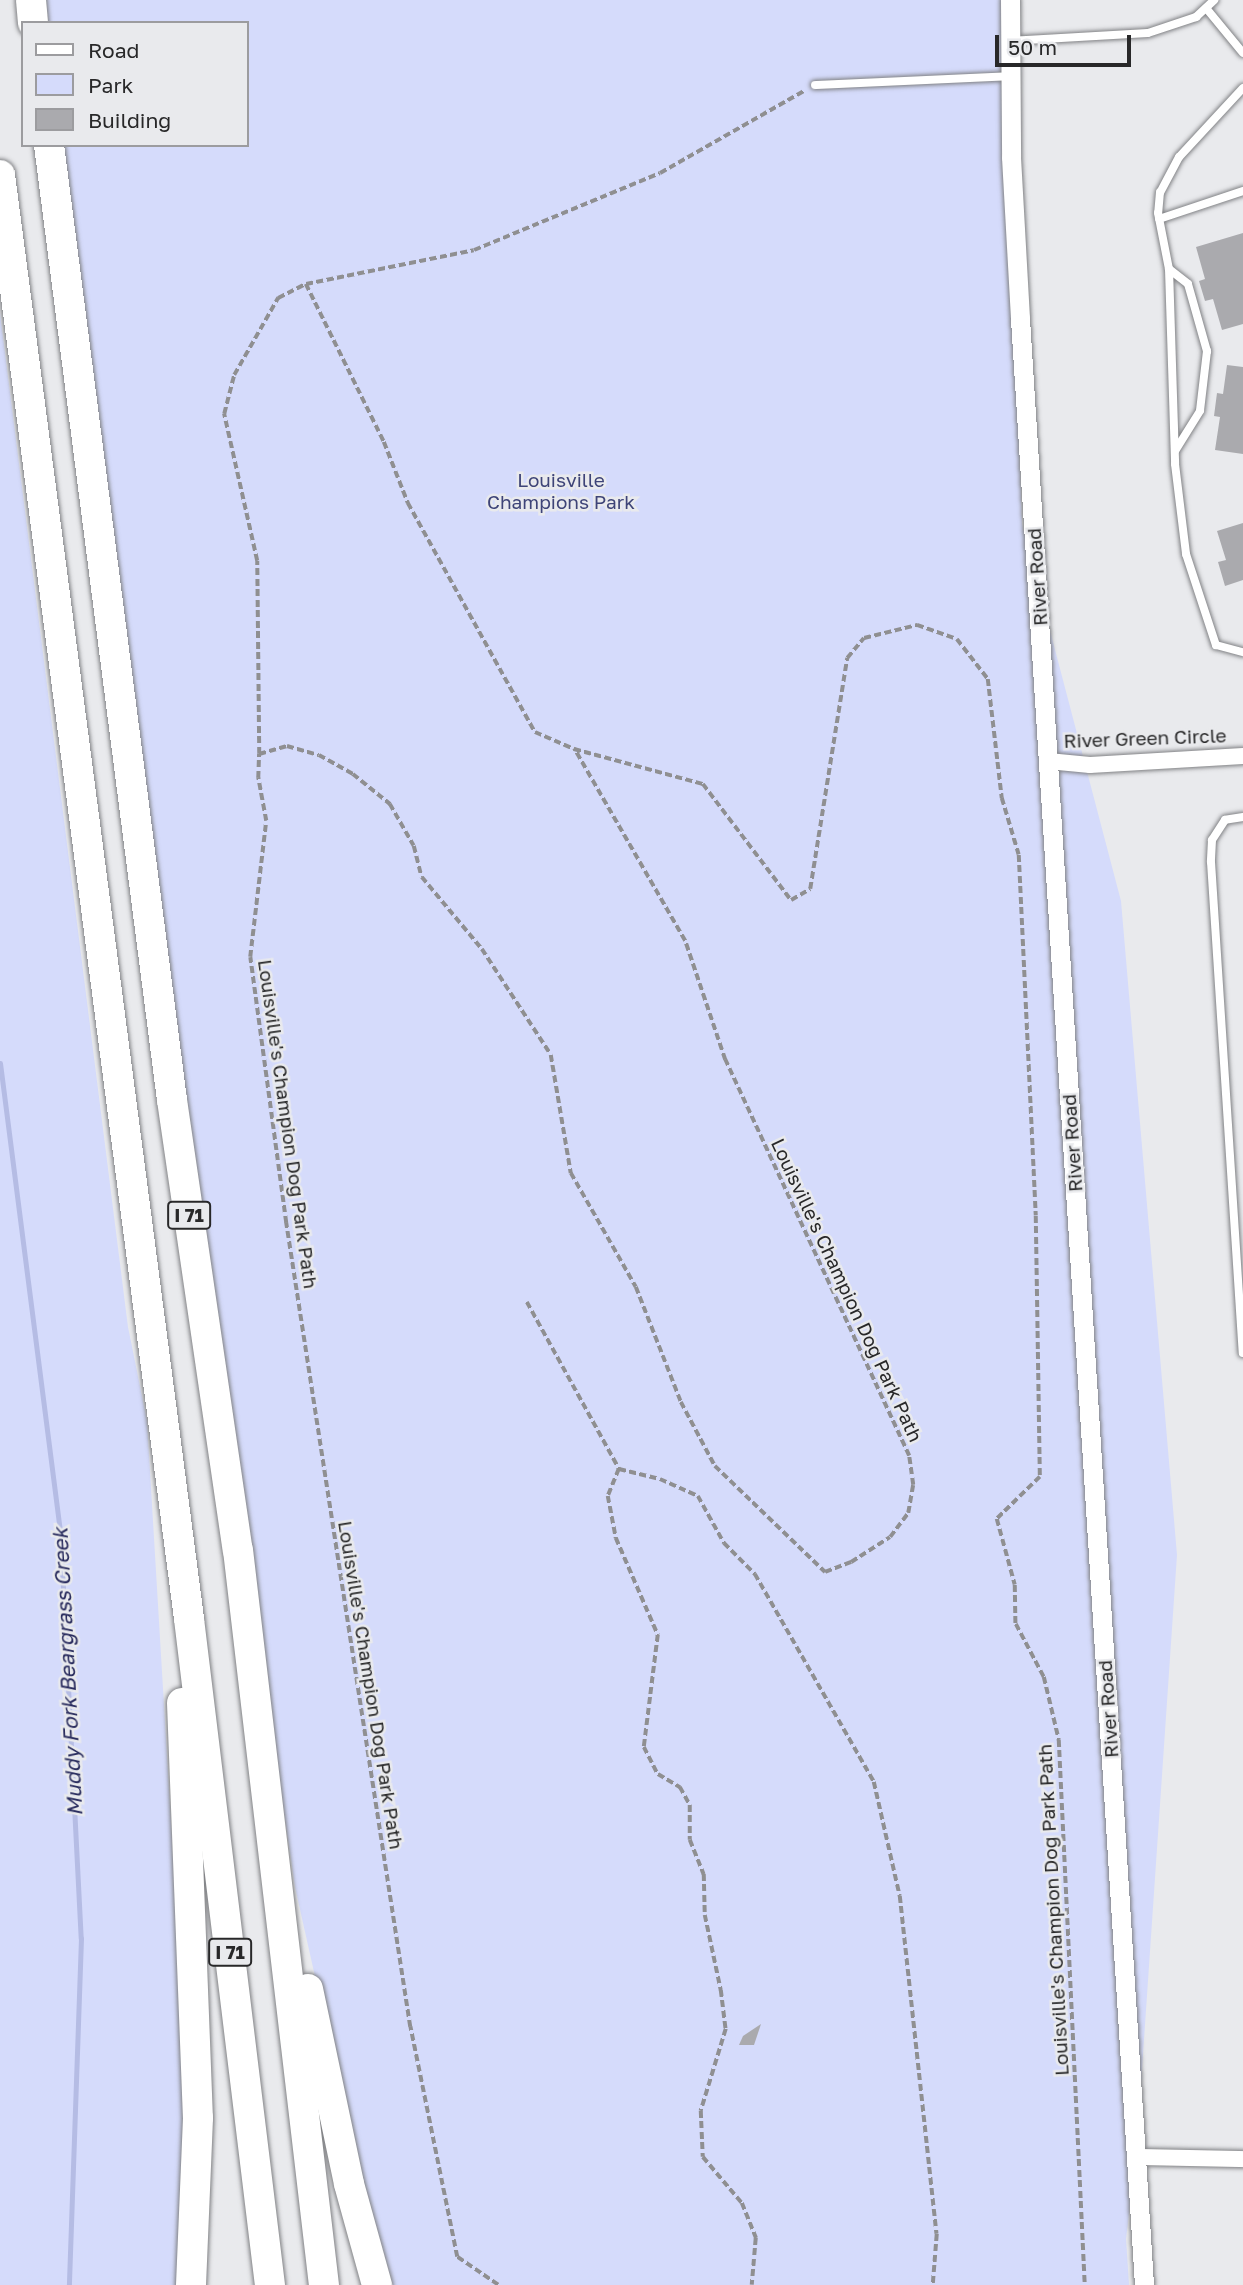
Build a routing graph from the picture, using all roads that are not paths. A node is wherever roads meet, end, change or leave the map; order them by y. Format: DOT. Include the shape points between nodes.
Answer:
graph roads {
  1 [pos="30,0"];
  2 [pos="1010,0"];
  3 [pos="1214,0"];
  4 [pos="1206,8"];
  5 [pos="33,21"];
  6 [pos="1009,41"];
  7 [pos="1243,53"];
  8 [pos="1010,76"];
  9 [pos="815,85"];
  10 [pos="1243,88"];
  11 [pos="49,147"];
  12 [pos="0,175"];
  13 [pos="1243,191"];
  14 [pos="1159,219"];
  15 [pos="1168,269"];
  16 [pos="1175,451"];
  17 [pos="1243,652"];
  18 [pos="1243,756"];
  19 [pos="1048,761"];
  20 [pos="1243,817"];
  21 [pos="1243,1353"];
  22 [pos="238,1550"];
  23 [pos="188,1619"];
  24 [pos="1136,2157"];
  25 [pos="1243,2159"];
  26 [pos="191,2285"];
  27 [pos="270,2285"];
  28 [pos="324,2285"];
  29 [pos="377,2285"];
  30 [pos="1144,2285"];
  1 -- 5 [label="highway"];
  2 -- 6 [label="street, River Road"];
  3 -- 4 [label="lane"];
  4 -- 6 [label="lane" via="1196,17 1148,33"];
  4 -- 7 [label="lane"];
  6 -- 8 [label="street, River Road"];
  8 -- 9 [label="lane"];
  8 -- 19 [label="street, River Road"];
  10 -- 14 [label="lane" via="1179,157 1160,192"];
  11 -- 22 [label="highway, I 71" via="172,1100"];
  12 -- 23 [label="highway, I 71"];
  13 -- 14 [label="lane"];
  14 -- 15 [label="lane"];
  15 -- 16 [label="lane"];
  15 -- 16 [label="lane" via="1188,284 1208,351 1200,411"];
  16 -- 17 [label="lane" via="1185,554 1205,623 1216,645"];
  18 -- 19 [label="street, River Green Circle" via="1090,765"];
  19 -- 24 [label="street, River Road"];
  20 -- 21 [label="lane" via="1225,820 1212,840 1211,862"];
  22 -- 28 [label="highway, I 71"];
  22 -- 29 [label="highway" via="318,2045"];
  23 -- 26 [label="highway" via="181,1712 198,2119"];
  23 -- 27 [label="highway, I 71"];
  24 -- 25 [label="street"];
  24 -- 30 [label="street, River Road"];
}
